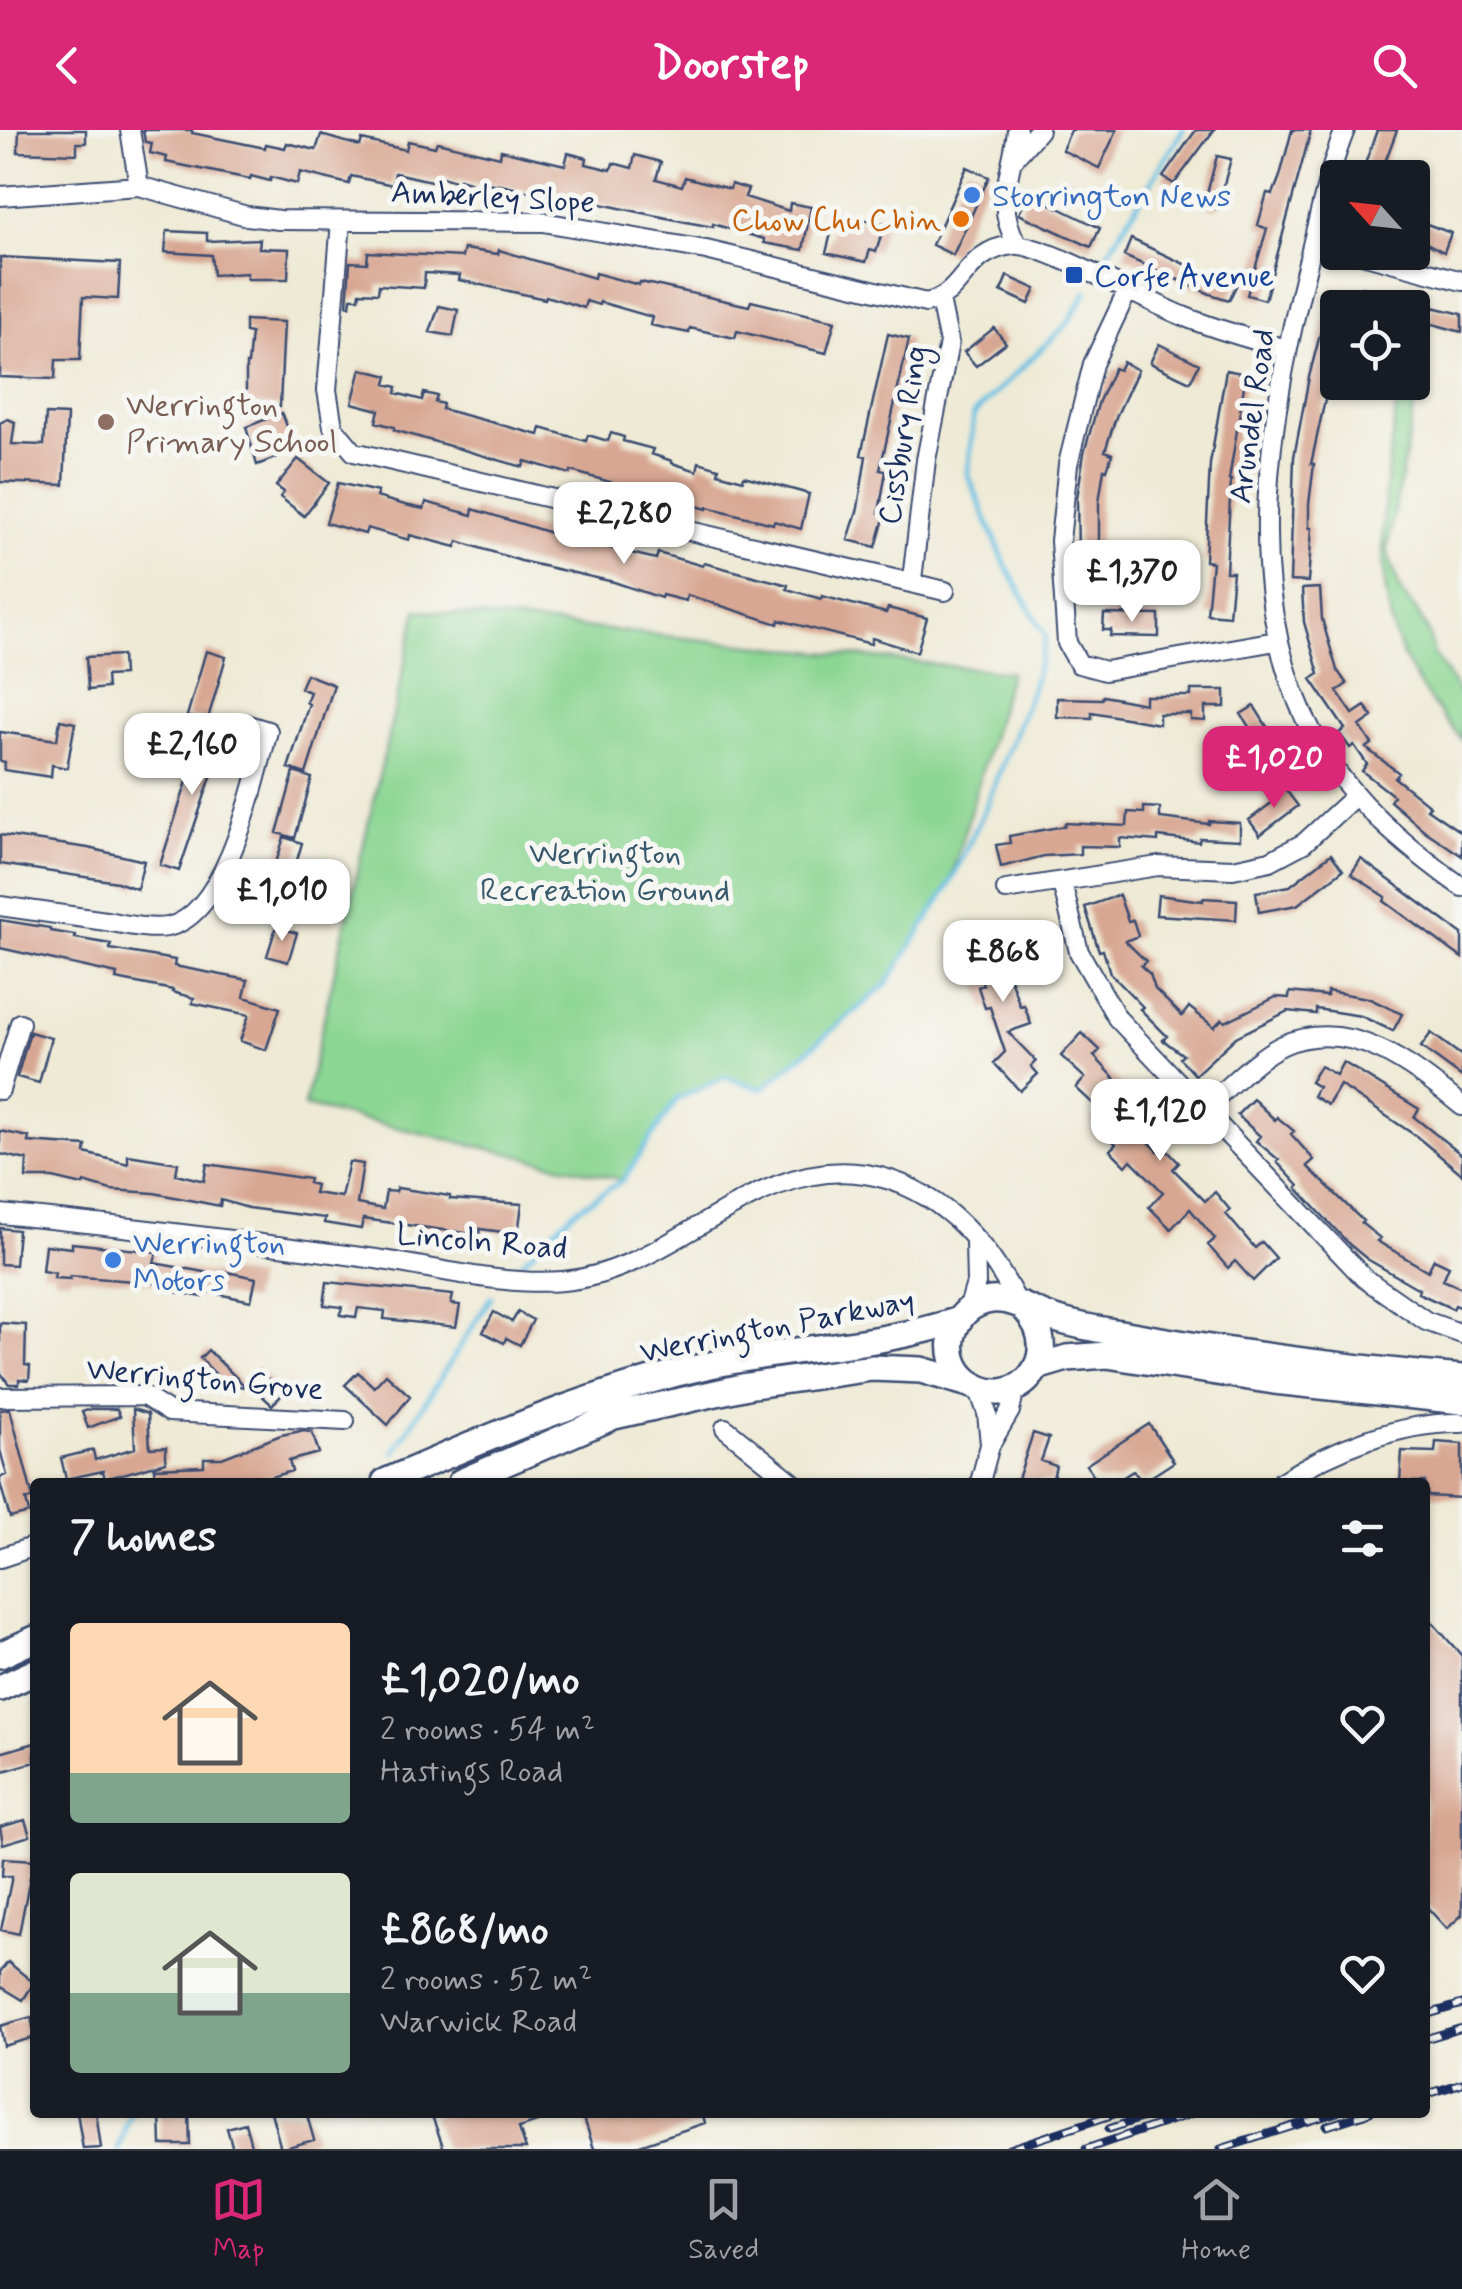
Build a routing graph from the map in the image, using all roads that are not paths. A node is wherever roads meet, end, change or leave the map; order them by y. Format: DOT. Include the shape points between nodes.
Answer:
graph roads {
  1 [pos="130,130"];
  2 [pos="1017,130"];
  3 [pos="1039,130"];
  4 [pos="1345,130"];
  5 [pos="1012,161"];
  6 [pos="139,186"];
  7 [pos="0,196"];
  8 [pos="1005,214"];
  9 [pos="341,222"];
  10 [pos="1313,242"];
  11 [pos="1017,244"];
  12 [pos="1320,244"];
  13 [pos="990,250"];
  14 [pos="1421,270"];
  15 [pos="1462,281"];
  16 [pos="1127,292"];
  17 [pos="940,300"];
  18 [pos="1286,349"];
  19 [pos="912,580"];
  20 [pos="944,590"];
  21 [pos="1276,641"];
  22 [pos="242,723"];
  23 [pos="1356,795"];
  24 [pos="1062,883"];
  25 [pos="1462,887"];
  26 [pos="1006,890"];
  27 [pos="0,906"];
  28 [pos="20,1023"];
  29 [pos="4,1062"];
  30 [pos="0,1090"];
  31 [pos="1462,1106"];
  32 [pos="1205,1108"];
  33 [pos="0,1214"];
  34 [pos="974,1242"];
  35 [pos="1022,1307"];
  36 [pos="964,1315"];
  37 [pos="1462,1334"];
  38 [pos="1037,1367"];
  39 [pos="1462,1378"];
  40 [pos="976,1386"];
  41 [pos="1015,1388"];
  42 [pos="0,1396"];
  43 [pos="1462,1401"];
  44 [pos="346,1421"];
  45 [pos="1462,1423"];
  46 [pos="725,1428"];
  47 [pos="990,1444"];
  48 [pos="394,1478"];
  49 [pos="470,1478"];
  50 [pos="787,1478"];
  51 [pos="981,1478"];
  52 [pos="1289,1478"];
  53 [pos="30,1548"];
  54 [pos="0,1558"];
  55 [pos="30,1641"];
  56 [pos="0,1655"];
  57 [pos="30,1674"];
  58 [pos="0,1688"];
  1 -- 6 [label="street"];
  2 -- 5 [label="street"];
  3 -- 5 [label="street"];
  4 -- 10 [label="street, Arundel Road"];
  5 -- 8 [label="street"];
  6 -- 7 [label="street, Amberley Slope"];
  6 -- 9 [label="street, Amberley Slope" via="247,216"];
  8 -- 11 [label="street"];
  8 -- 13 [label="street"];
  9 -- 17 [label="street, Amberley Slope" via="543,222 706,250 926,303"];
  9 -- 19 [label="street, Cissbury Ring" via="327,390 333,427 354,452"];
  10 -- 12 [label="street"];
  10 -- 18 [label="street, Arundel Road"];
  11 -- 13 [label="street"];
  11 -- 16 [label="street"];
  13 -- 17 [label="street"];
  14 -- 15 [label="street"];
  16 -- 18 [label="street"];
  16 -- 21 [label="street" via="1093,364 1068,464 1060,541 1067,643 1079,664 1105,671"];
  17 -- 19 [label="street, Cissbury Ring" via="949,343"];
  18 -- 21 [label="street, Arundel Road" via="1265,536"];
  19 -- 20 [label="street, Cissbury Ring"];
  21 -- 23 [label="street, Arundel Road" via="1314,736"];
  22 -- 27 [label="street" via="268,730 236,845 214,888 190,914 168,927"];
  23 -- 24 [label="street" via="1304,843 1270,861 1233,869 1158,866"];
  23 -- 25 [label="street, Arundel Road"];
  24 -- 26 [label="street"];
  24 -- 32 [label="street" via="1079,952 1117,1018"];
  28 -- 29 [label="street"];
  29 -- 30 [label="street"];
  31 -- 32 [label="street" via="1381,1048 1313,1037 1280,1046"];
  32 -- 37 [label="street" via="1364,1278 1426,1321"];
  33 -- 34 [label="street, Lincoln Road" via="560,1281 621,1268 778,1186 810,1175 858,1173 904,1183 930,1197"];
  34 -- 35 [label="street, Lincoln Road"];
  34 -- 36 [label="street" via="976,1284"];
  35 -- 36 [label="highway" via="993,1300"];
  35 -- 38 [label="highway" via="1041,1334"];
  35 -- 39 [label="highway" via="1172,1341"];
  36 -- 40 [label="highway" via="952,1357"];
  36 -- 48 [label="highway, Werrington Parkway" via="898,1338 706,1366 610,1392"];
  38 -- 41 [label="highway"];
  38 -- 43 [label="highway" via="1107,1355"];
  40 -- 41 [label="highway" via="994,1392"];
  40 -- 47 [label="street"];
  40 -- 49 [label="highway, Werrington Parkway" via="902,1368 747,1386 614,1416"];
  41 -- 47 [label="street"];
  42 -- 44 [label="street, Werrington Grove" via="144,1396 168,1412"];
  45 -- 52 [label="street" via="1428,1424 1365,1442"];
  46 -- 50 [label="street"];
  47 -- 51 [label="street"];
  53 -- 54 [label="street"];
  55 -- 56 [label="highway"];
  57 -- 58 [label="highway"];
}
